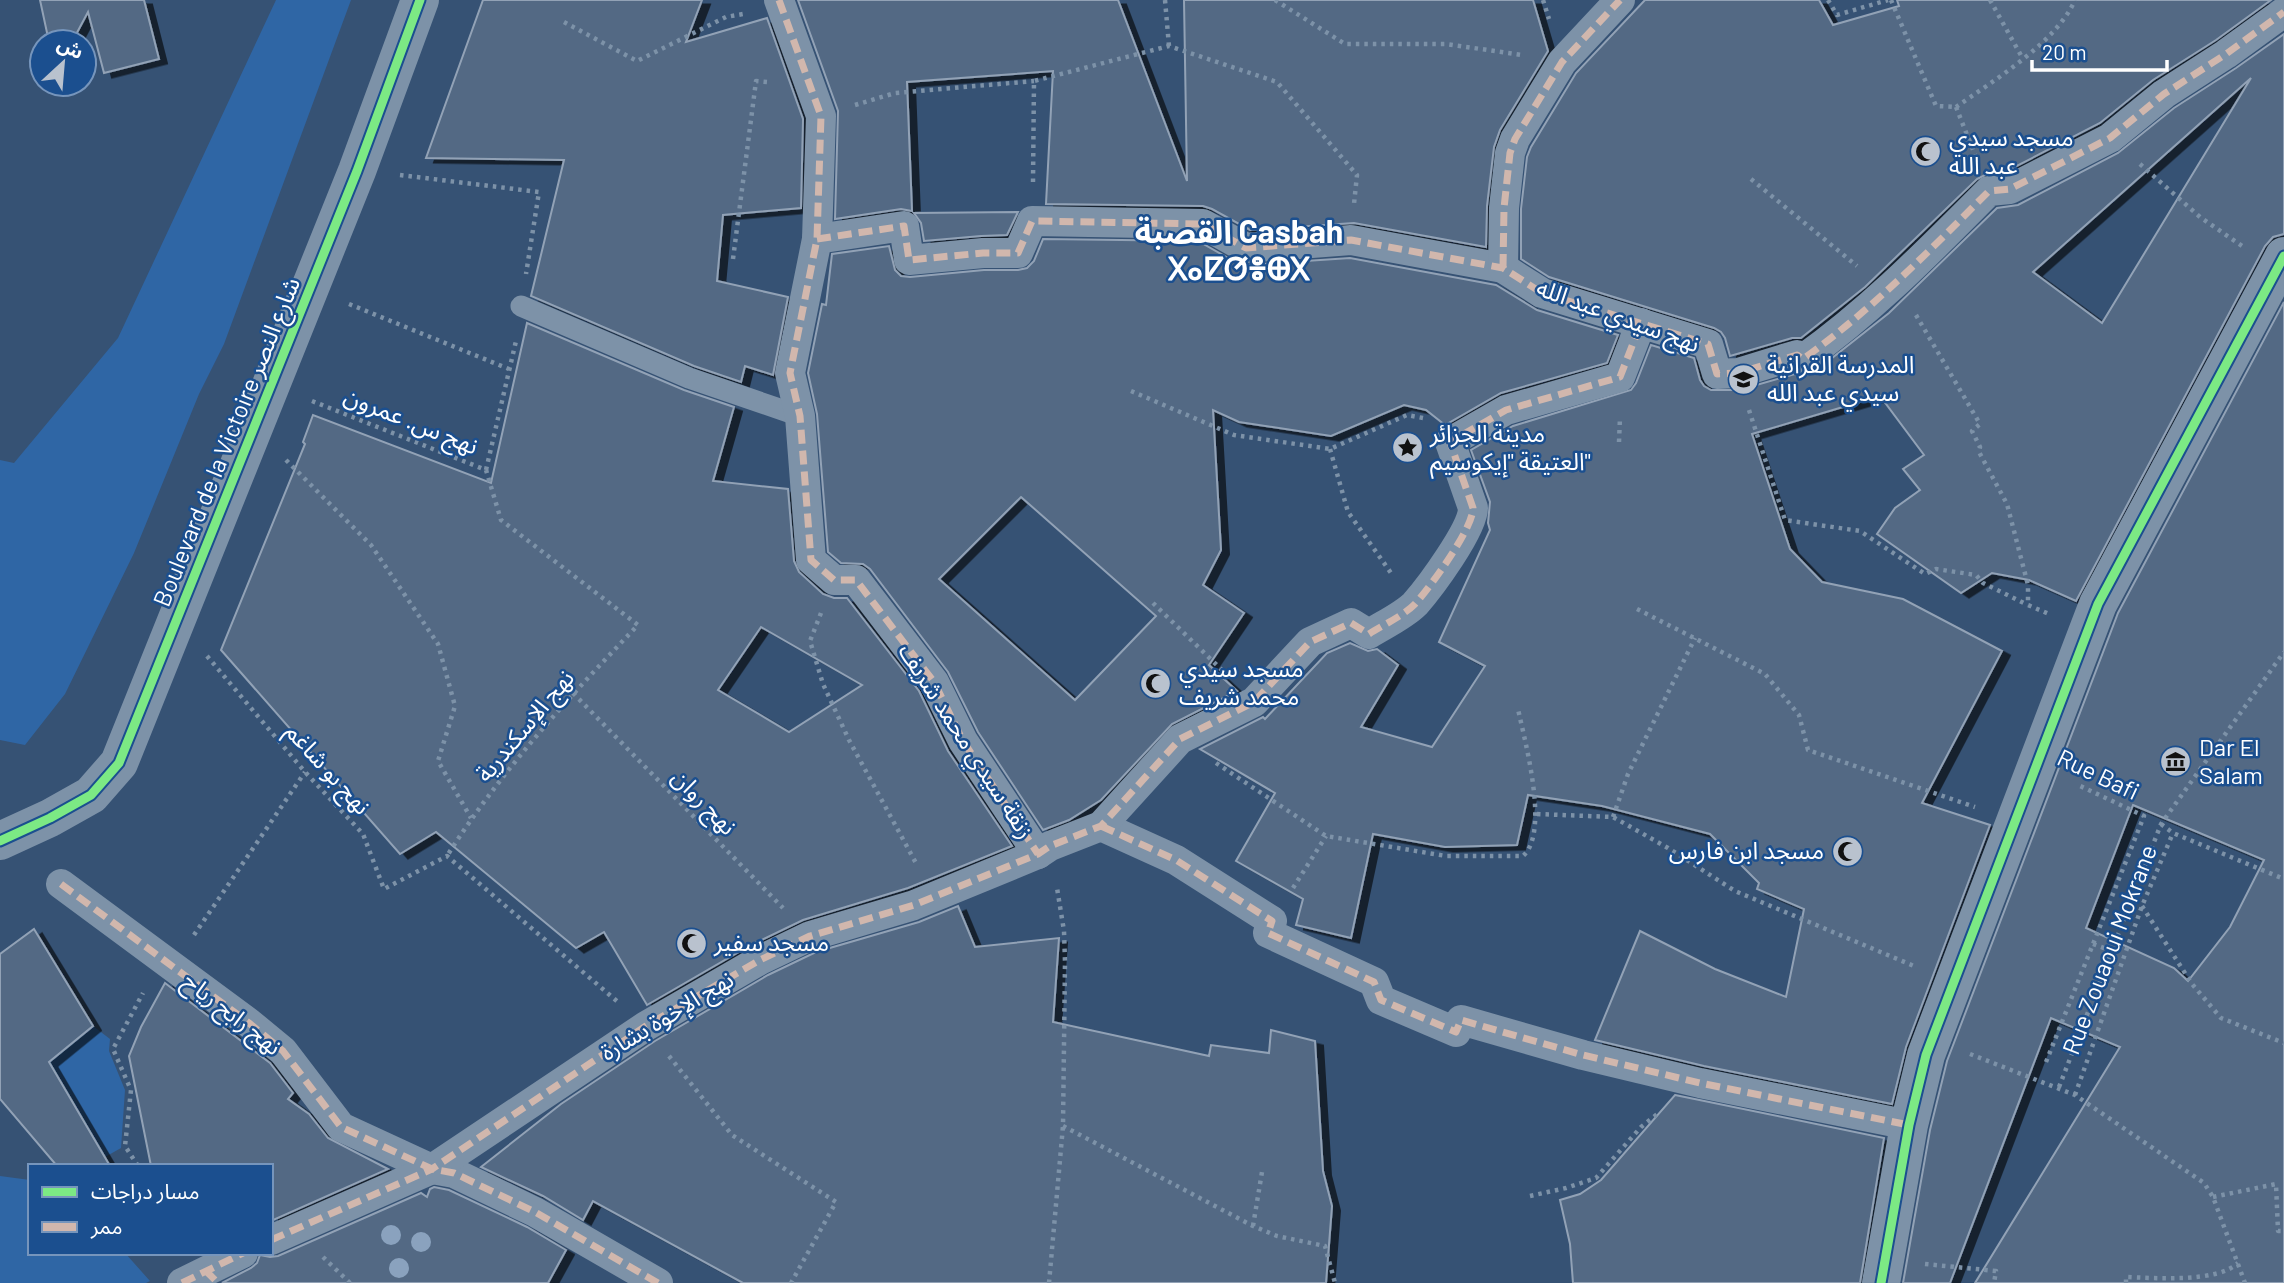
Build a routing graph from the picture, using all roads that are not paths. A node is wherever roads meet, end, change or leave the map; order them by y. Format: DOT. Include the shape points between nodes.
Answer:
graph roads {
  1 [pos="420,0"];
  2 [pos="1620,0"];
  3 [pos="781,3"];
  4 [pos="2284,12"];
  5 [pos="817,239"];
  6 [pos="2280,263"];
  7 [pos="1503,268"];
  8 [pos="521,306"];
  9 [pos="1641,323"];
  10 [pos="800,416"];
  11 [pos="1101,826"];
  12 [pos="0,841"];
  13 [pos="1044,850"];
  14 [pos="61,884"];
  15 [pos="1909,1125"];
  16 [pos="432,1169"];
  17 [pos="273,1239"];
  18 [pos="240,1255"];
  19 [pos="1883,1272"];
  20 [pos="201,1279"];
  21 [pos="657,1283"];
  1 -- 12 [label="street, Boulevard de la Victoire شارع النصر" via="357,171 119,763 91,795"];
  2 -- 7 [label="street" via="1562,62 1515,139 1504,208"];
  3 -- 5 [label="street" via="821,116"];
  4 -- 9 [label="street, نهج سيدي عبد الله" via="2164,94 2110,138 2010,189 1989,191 1892,287 1804,359 1797,355 1738,373 1717,374 1708,344"];
  5 -- 7 [label="street, نهج سيدي عبد الله" via="904,226 908,260 1018,253 1032,221 1203,224 1246,248 1351,240"];
  5 -- 10 [label="street" via="790,373"];
  6 -- 15 [label="street" via="2106,587 1932,1039"];
  7 -- 9 [label="street, نهج سيدي عبد الله" via="1542,293"];
  8 -- 10 [label="lane" via="689,378"];
  9 -- 11 [label="street" via="1620,377 1507,410 1450,442 1473,515 1464,536 1413,606 1369,634 1352,624 1310,642 1254,702 1180,739"];
  10 -- 13 [label="street, زنقة سيدي محمد شريف" via="811,560 834,580 856,580 934,682 963,741"];
  11 -- 13 [label="street, نهج الإخوة بشارة"];
  11 -- 15 [label="street" via="1176,860 1272,921 1268,933 1374,982 1381,1000 1456,1032 1461,1020 1700,1083"];
  13 -- 16 [label="street, نهج الإخوة بشارة" via="935,898 810,936 760,960 646,1026"];
  14 -- 16 [label="street, نهج رابح رياح" via="282,1051 341,1127"];
  15 -- 19 [label="street"];
  16 -- 17 [label="street, نهج الإخوة بشارة"];
  16 -- 21 [label="street, نهج رابح رياح" via="454,1173 535,1212"];
  18 -- 20 [label="street"];
}
